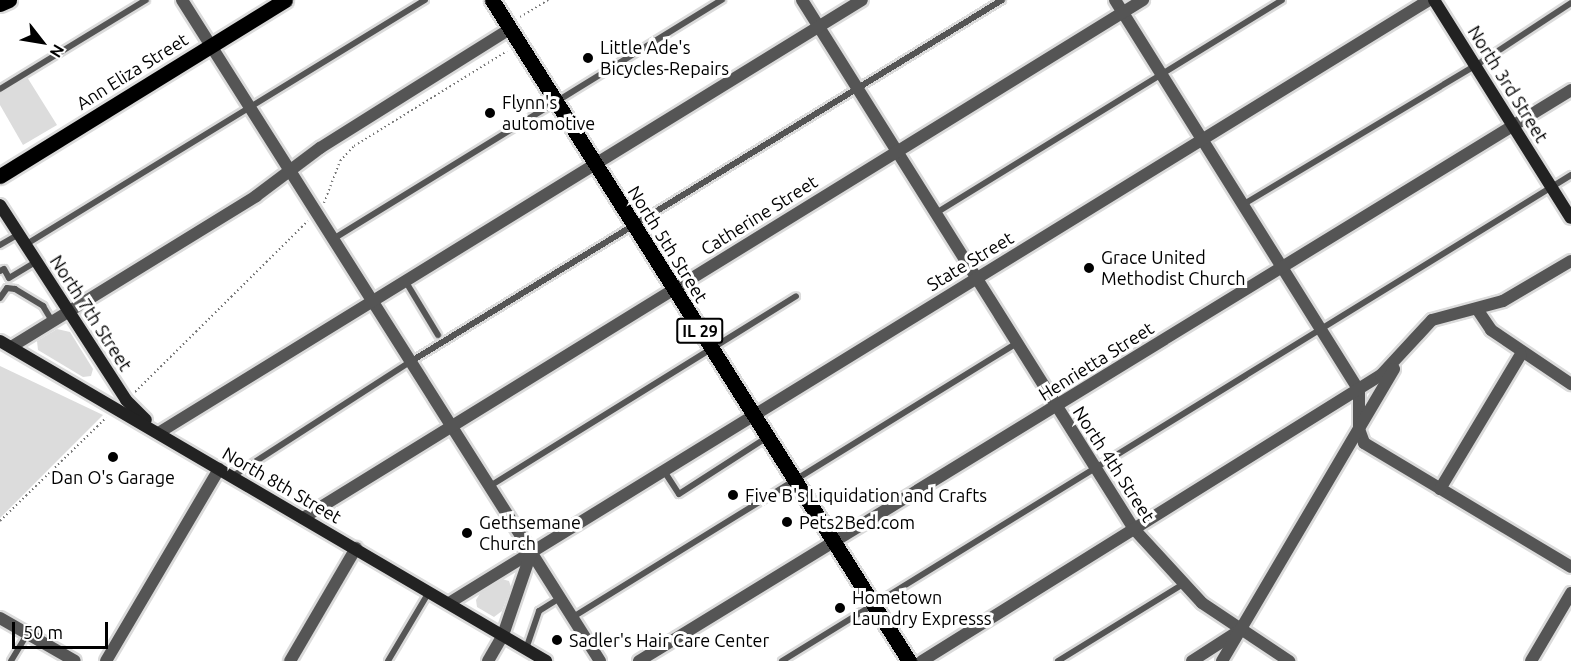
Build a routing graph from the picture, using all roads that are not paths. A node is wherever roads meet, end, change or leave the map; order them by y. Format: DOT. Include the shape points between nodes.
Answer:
graph roads {
  1 [pos="146,0"];
  2 [pos="182,0"];
  3 [pos="285,0"];
  4 [pos="425,0"];
  5 [pos="492,0"];
  6 [pos="722,0"];
  7 [pos="802,0"];
  8 [pos="862,0"];
  9 [pos="1002,0"];
  10 [pos="1115,0"];
  11 [pos="1143,0"];
  12 [pos="1282,0"];
  13 [pos="1429,0"];
  14 [pos="1434,0"];
  15 [pos="1571,3"];
  16 [pos="1123,12"];
  17 [pos="819,27"];
  18 [pos="518,28"];
  19 [pos="210,46"];
  20 [pos="1475,66"];
  21 [pos="1161,74"];
  22 [pos="859,88"];
  23 [pos="0,89"];
  24 [pos="1571,90"];
  25 [pos="556,103"];
  26 [pos="250,108"];
  27 [pos="1512,126"];
  28 [pos="1203,139"];
  29 [pos="897,151"];
  30 [pos="595,164"];
  31 [pos="291,172"];
  32 [pos="1571,175"];
  33 [pos="0,176"];
  34 [pos="1551,187"];
  35 [pos="1244,204"];
  36 [pos="0,205"];
  37 [pos="936,213"];
  38 [pos="1571,218"];
  39 [pos="633,225"];
  40 [pos="18,234"];
  41 [pos="333,239"];
  42 [pos="0,245"];
  43 [pos="25,245"];
  44 [pos="1571,261"];
  45 [pos="36,262"];
  46 [pos="1284,267"];
  47 [pos="0,272"];
  48 [pos="977,278"];
  49 [pos="406,282"];
  50 [pos="673,288"];
  51 [pos="796,296"];
  52 [pos="0,298"];
  53 [pos="372,303"];
  54 [pos="1477,309"];
  55 [pos="68,312"];
  56 [pos="52,321"];
  57 [pos="1321,328"];
  58 [pos="438,335"];
  59 [pos="1017,343"];
  60 [pos="5,344"];
  61 [pos="1409,345"];
  62 [pos="711,349"];
  63 [pos="1521,354"];
  64 [pos="410,362"];
  65 [pos="1571,384"];
  66 [pos="1359,390"];
  67 [pos="1057,407"];
  68 [pos="752,414"];
  69 [pos="450,425"];
  70 [pos="1359,429"];
  71 [pos="160,432"];
  72 [pos="767,438"];
  73 [pos="1095,468"];
  74 [pos="219,469"];
  75 [pos="663,470"];
  76 [pos="232,477"];
  77 [pos="794,482"];
  78 [pos="489,487"];
  79 [pos="1440,489"];
  80 [pos="303,518"];
  81 [pos="1134,529"];
  82 [pos="833,543"];
  83 [pos="356,548"];
  84 [pos="531,553"];
  85 [pos="1571,567"];
  86 [pos="1183,584"];
  87 [pos="429,592"];
  88 [pos="1571,593"];
  89 [pos="560,598"];
  90 [pos="449,603"];
  91 [pos="872,605"];
  92 [pos="0,618"];
  93 [pos="573,618"];
  94 [pos="1241,630"];
  95 [pos="27,634"];
  96 [pos="503,635"];
  97 [pos="526,649"];
  98 [pos="11,661"];
  99 [pos="75,661"];
  100 [pos="106,661"];
  101 [pos="290,661"];
  102 [pos="388,661"];
  103 [pos="488,661"];
  104 [pos="546,661"];
  105 [pos="600,661"];
  106 [pos="639,661"];
  107 [pos="782,661"];
  108 [pos="909,661"];
  109 [pos="922,661"];
  110 [pos="1058,661"];
  111 [pos="1192,661"];
  112 [pos="1222,661"];
  113 [pos="1289,661"];
  114 [pos="1531,661"];
  1 -- 23 [label="lane"];
  2 -- 19 [label="street"];
  3 -- 19 [label="main road, Ann Eliza Street"];
  4 -- 26 [label="lane"];
  5 -- 18 [label="main road, North 5th Street / IL 29"];
  6 -- 25 [label="lane"];
  7 -- 17 [label="street, North 4th Street"];
  8 -- 17 [label="street"];
  9 -- 22 [label="lane"];
  10 -- 16 [label="street"];
  11 -- 16 [label="street, Catherine Street"];
  12 -- 21 [label="lane"];
  13 -- 28 [label="street, State Street"];
  14 -- 20 [label="street, North 3rd Street"];
  15 -- 20 [label="lane"];
  16 -- 21 [label="street"];
  16 -- 29 [label="street, Catherine Street"];
  17 -- 22 [label="street, North 4th Street"];
  17 -- 30 [label="street"];
  18 -- 25 [label="main road, North 5th Street / IL 29" via="520,43"];
  18 -- 31 [label="street" via="320,148"];
  19 -- 26 [label="street"];
  19 -- 33 [label="main road, Ann Eliza Street"];
  20 -- 27 [label="street, North 3rd Street"];
  20 -- 35 [label="lane"];
  21 -- 28 [label="street"];
  21 -- 37 [label="lane"];
  22 -- 29 [label="street, North 4th Street"];
  22 -- 39 [label="lane"];
  24 -- 27 [label="street, Henrietta Street"];
  25 -- 30 [label="main road, North 5th Street / IL 29"];
  25 -- 41 [label="lane"];
  26 -- 31 [label="street"];
  26 -- 43 [label="lane"];
  27 -- 34 [label="street, North 3rd Street"];
  27 -- 46 [label="street, Henrietta Street"];
  28 -- 35 [label="street"];
  28 -- 48 [label="street, State Street"];
  29 -- 37 [label="street, North 4th Street"];
  29 -- 50 [label="street, Catherine Street"];
  30 -- 39 [label="main road, North 5th Street / IL 29"];
  30 -- 49 [label="street"];
  31 -- 41 [label="street"];
  31 -- 55 [label="street"];
  32 -- 34 [label="lane"];
  34 -- 38 [label="street, North 3rd Street"];
  34 -- 57 [label="lane"];
  35 -- 46 [label="street"];
  36 -- 40 [label="street, North 7th Street"];
  37 -- 48 [label="street, North 4th Street"];
  39 -- 50 [label="main road, North 5th Street / IL 29"];
  39 -- 64 [label="lane"];
  40 -- 42 [label="lane"];
  40 -- 43 [label="street, North 7th Street"];
  41 -- 53 [label="street"];
  43 -- 45 [label="street, North 7th Street"];
  44 -- 54 [label="street" via="1503,301"];
  45 -- 47 [label="lane" via="9,278 4,269"];
  45 -- 55 [label="street, North 7th Street"];
  46 -- 57 [label="street"];
  46 -- 67 [label="street, Henrietta Street"];
  48 -- 59 [label="street, North 4th Street"];
  48 -- 68 [label="street, State Street"];
  49 -- 53 [label="street"];
  49 -- 58 [label="lane"];
  50 -- 62 [label="main road, North 5th Street / IL 29"];
  50 -- 69 [label="street, Catherine Street"];
  51 -- 62 [label="lane"];
  52 -- 56 [label="lane" via="7,288 15,289 43,306"];
  53 -- 64 [label="street"];
  53 -- 71 [label="street"];
  54 -- 61 [label="street" via="1432,320"];
  54 -- 63 [label="street" via="1491,330"];
  55 -- 56 [label="street"];
  55 -- 71 [label="street, North 7th Street" via="126,400"];
  56 -- 60 [label="street"];
  57 -- 66 [label="street"];
  57 -- 73 [label="lane"];
  59 -- 67 [label="street, North 4th Street"];
  59 -- 77 [label="lane"];
  60 -- 71 [label="street, North 8th Street"];
  61 -- 66 [label="street" via="1389,368"];
  61 -- 70 [label="street"];
  62 -- 68 [label="main road, North 5th Street / IL 29"];
  62 -- 78 [label="lane"];
  63 -- 65 [label="street"];
  63 -- 79 [label="street"];
  64 -- 69 [label="street"];
  64 -- 76 [label="lane"];
  66 -- 70 [label="street"];
  66 -- 81 [label="street"];
  67 -- 73 [label="street, North 4th Street"];
  67 -- 82 [label="street, Henrietta Street"];
  68 -- 72 [label="main road, North 5th Street / IL 29"];
  68 -- 75 [label="street, State Street"];
  69 -- 78 [label="street"];
  69 -- 80 [label="street, Catherine Street"];
  70 -- 79 [label="street" via="1361,439 1370,448"];
  70 -- 94 [label="street"];
  71 -- 74 [label="street, North 8th Street"];
  72 -- 75 [label="lane" via="679,494"];
  72 -- 77 [label="main road, North 5th Street / IL 29"];
  73 -- 81 [label="street, North 4th Street"];
  73 -- 91 [label="lane"];
  74 -- 76 [label="street, North 8th Street"];
  74 -- 100 [label="street"];
  75 -- 84 [label="street, State Street"];
  76 -- 80 [label="street, North 8th Street"];
  77 -- 82 [label="main road, North 5th Street / IL 29"];
  77 -- 93 [label="lane"];
  78 -- 84 [label="street"];
  79 -- 85 [label="street"];
  80 -- 83 [label="street, North 8th Street"];
  81 -- 86 [label="street, North 4th Street"];
  81 -- 109 [label="street"];
  82 -- 91 [label="main road, North 5th Street / IL 29"];
  82 -- 106 [label="street, Henrietta Street"];
  83 -- 87 [label="street, North 8th Street"];
  83 -- 101 [label="street"];
  84 -- 89 [label="street"];
  84 -- 90 [label="street, State Street"];
  84 -- 96 [label="street"];
  86 -- 94 [label="street, North 4th Street" via="1214,613"];
  86 -- 110 [label="lane"];
  87 -- 90 [label="street, North 8th Street"];
  87 -- 102 [label="lane"];
  88 -- 114 [label="street"];
  89 -- 93 [label="street"];
  89 -- 97 [label="lane" via="539,611"];
  90 -- 96 [label="street, North 8th Street"];
  91 -- 107 [label="lane"];
  91 -- 108 [label="main road, North 5th Street / IL 29"];
  92 -- 95 [label="street"];
  93 -- 105 [label="street"];
  94 -- 111 [label="street"];
  94 -- 112 [label="street"];
  94 -- 113 [label="street, North 4th Street"];
  95 -- 98 [label="lane"];
  95 -- 99 [label="street"];
  96 -- 97 [label="street, North 8th Street"];
  96 -- 103 [label="street"];
  97 -- 104 [label="street, North 8th Street"];
}
